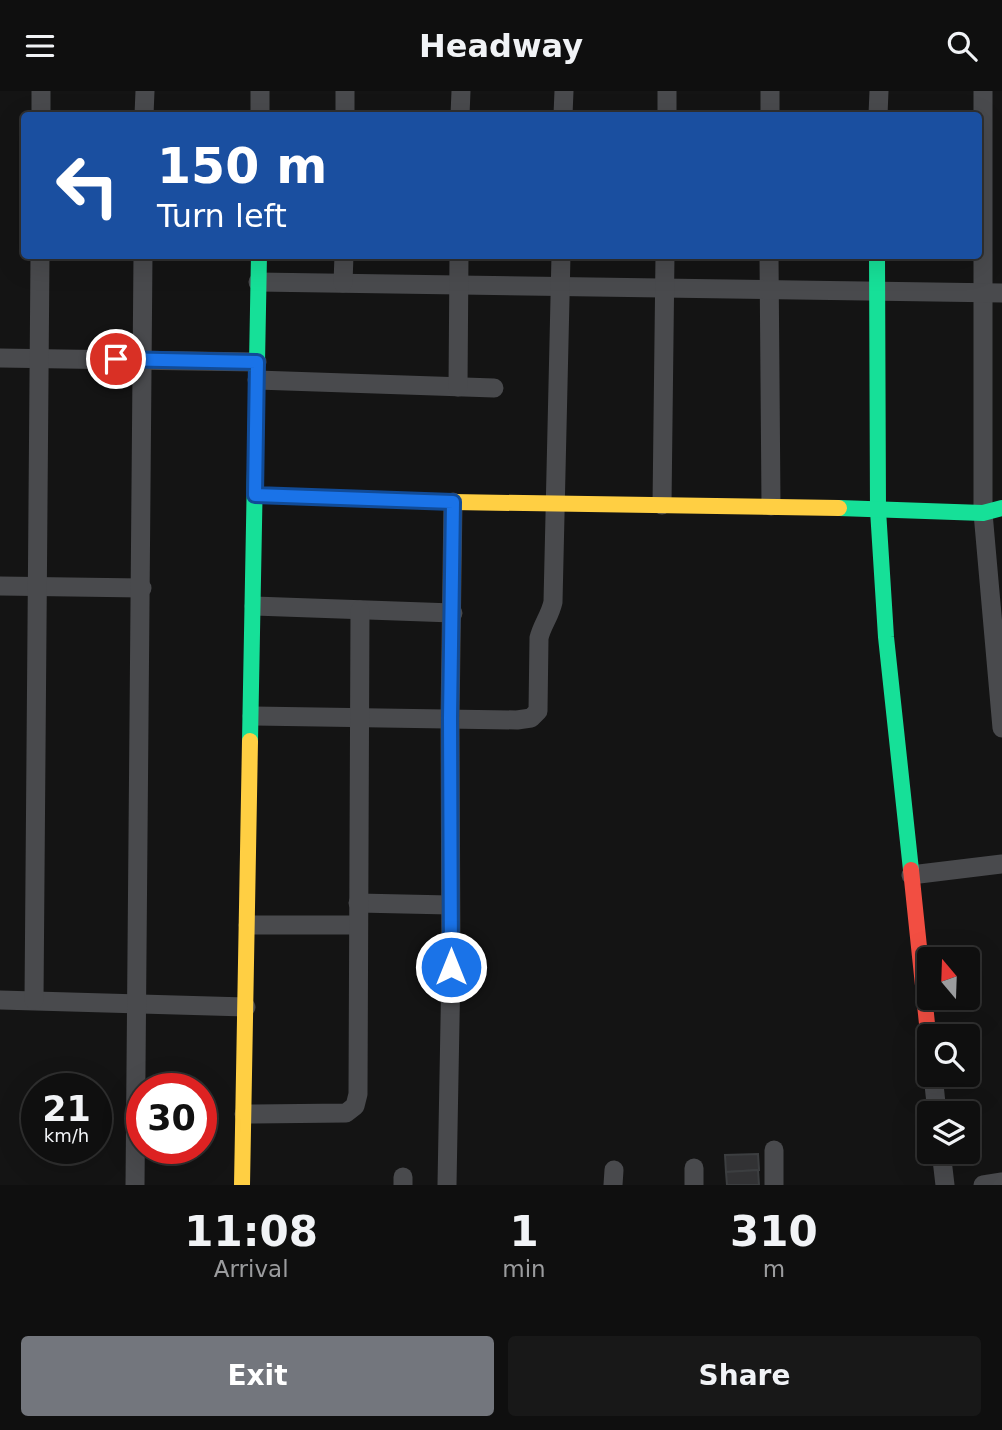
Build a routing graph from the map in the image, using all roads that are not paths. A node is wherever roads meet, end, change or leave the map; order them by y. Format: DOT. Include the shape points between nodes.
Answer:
graph roads {
  1 [pos="41,91"];
  2 [pos="145,91"];
  3 [pos="260,91"];
  4 [pos="345,91"];
  5 [pos="461,91"];
  6 [pos="564,91"];
  7 [pos="667,91"];
  8 [pos="770,91"];
  9 [pos="879,91"];
  10 [pos="983,91"];
  11 [pos="41,112"];
  12 [pos="144,112"];
  13 [pos="260,112"];
  14 [pos="345,112"];
  15 [pos="460,112"];
  16 [pos="563,112"];
  17 [pos="667,112"];
  18 [pos="770,112"];
  19 [pos="878,112"];
  20 [pos="40,259"];
  21 [pos="143,259"];
  22 [pos="259,259"];
  23 [pos="344,259"];
  24 [pos="458,259"];
  25 [pos="561,259"];
  26 [pos="665,259"];
  27 [pos="769,259"];
  28 [pos="877,259"];
  29 [pos="258,282"];
  30 [pos="344,283"];
  31 [pos="458,285"];
  32 [pos="561,286"];
  33 [pos="664,288"];
  34 [pos="768,289"];
  35 [pos="877,291"];
  36 [pos="982,292"];
  37 [pos="1002,293"];
  38 [pos="0,358"];
  39 [pos="39,359"];
  40 [pos="142,359"];
  41 [pos="257,371"];
  42 [pos="458,387"];
  43 [pos="494,388"];
  44 [pos="255,495"];
  45 [pos="453,502"];
  46 [pos="555,503"];
  47 [pos="662,505"];
  48 [pos="771,506"];
  49 [pos="878,510"];
  50 [pos="993,510"];
  51 [pos="0,586"];
  52 [pos="39,586"];
  53 [pos="142,588"];
  54 [pos="254,606"];
  55 [pos="359,610"];
  56 [pos="453,613"];
  57 [pos="252,716"];
  58 [pos="358,717"];
  59 [pos="450,718"];
  60 [pos="1002,728"];
  61 [pos="1002,864"];
  62 [pos="911,875"];
  63 [pos="358,903"];
  64 [pos="450,905"];
  65 [pos="248,925"];
  66 [pos="358,925"];
  67 [pos="0,1000"];
  68 [pos="34,1000"];
  69 [pos="136,1004"];
  70 [pos="246,1006"];
  71 [pos="927,1024"];
  72 [pos="244,1114"];
  73 [pos="774,1150"];
  74 [pos="943,1164"];
  75 [pos="1002,1182"];
  76 [pos="135,1185"];
  77 [pos="242,1185"];
  78 [pos="447,1185"];
  79 [pos="774,1185"];
  80 [pos="945,1185"];
  81 [pos="983,1185"];
  1 -- 11 [label="street"];
  2 -- 12 [label="street"];
  3 -- 13 [label="street"];
  4 -- 14 [label="street"];
  5 -- 15 [label="street"];
  6 -- 16 [label="street"];
  7 -- 17 [label="street"];
  8 -- 18 [label="street"];
  9 -- 19 [label="street"];
  10 -- 36 [label="street"];
  20 -- 39 [label="street"];
  21 -- 40 [label="street"];
  22 -- 29 [label="street"];
  23 -- 30 [label="street"];
  24 -- 31 [label="street"];
  25 -- 32 [label="street"];
  26 -- 33 [label="street"];
  27 -- 34 [label="street"];
  28 -- 35 [label="street"];
  29 -- 30 [label="street"];
  29 -- 41 [label="street"];
  30 -- 31 [label="street"];
  31 -- 32 [label="street"];
  31 -- 42 [label="street"];
  32 -- 33 [label="street"];
  32 -- 46 [label="street"];
  33 -- 34 [label="street"];
  33 -- 47 [label="street"];
  34 -- 35 [label="street"];
  34 -- 48 [label="street"];
  35 -- 36 [label="street"];
  35 -- 49 [label="street"];
  36 -- 37 [label="street"];
  36 -- 50 [label="street"];
  38 -- 39 [label="street"];
  39 -- 40 [label="street"];
  39 -- 52 [label="street"];
  40 -- 41 [label="street"];
  40 -- 53 [label="street"];
  41 -- 42 [label="street"];
  41 -- 44 [label="street"];
  42 -- 43 [label="street"];
  44 -- 45 [label="street"];
  44 -- 54 [label="street"];
  45 -- 46 [label="street"];
  45 -- 56 [label="street"];
  46 -- 47 [label="street"];
  46 -- 59 [label="street" via="553,603 539,638 538,711 531,718 517,720"];
  47 -- 48 [label="street"];
  48 -- 49 [label="street"];
  49 -- 50 [label="street"];
  49 -- 62 [label="street"];
  50 -- 60 [label="street"];
  51 -- 52 [label="street"];
  52 -- 53 [label="street"];
  52 -- 68 [label="street"];
  53 -- 69 [label="street"];
  54 -- 55 [label="street"];
  54 -- 57 [label="street"];
  55 -- 56 [label="street"];
  55 -- 58 [label="street"];
  56 -- 59 [label="street"];
  57 -- 58 [label="street"];
  57 -- 65 [label="street"];
  58 -- 59 [label="street"];
  58 -- 63 [label="street"];
  59 -- 64 [label="street"];
  61 -- 62 [label="street"];
  62 -- 71 [label="street"];
  63 -- 64 [label="street"];
  63 -- 66 [label="street"];
  64 -- 78 [label="street"];
  65 -- 66 [label="street"];
  65 -- 70 [label="street"];
  66 -- 72 [label="street" via="355,1106 334,1115"];
  67 -- 68 [label="street"];
  68 -- 69 [label="street"];
  69 -- 70 [label="street"];
  69 -- 76 [label="street"];
  70 -- 72 [label="street"];
  72 -- 77 [label="street"];
  73 -- 79 [label="street"];
  74 -- 80 [label="street"];
  75 -- 81 [label="street"];
}
